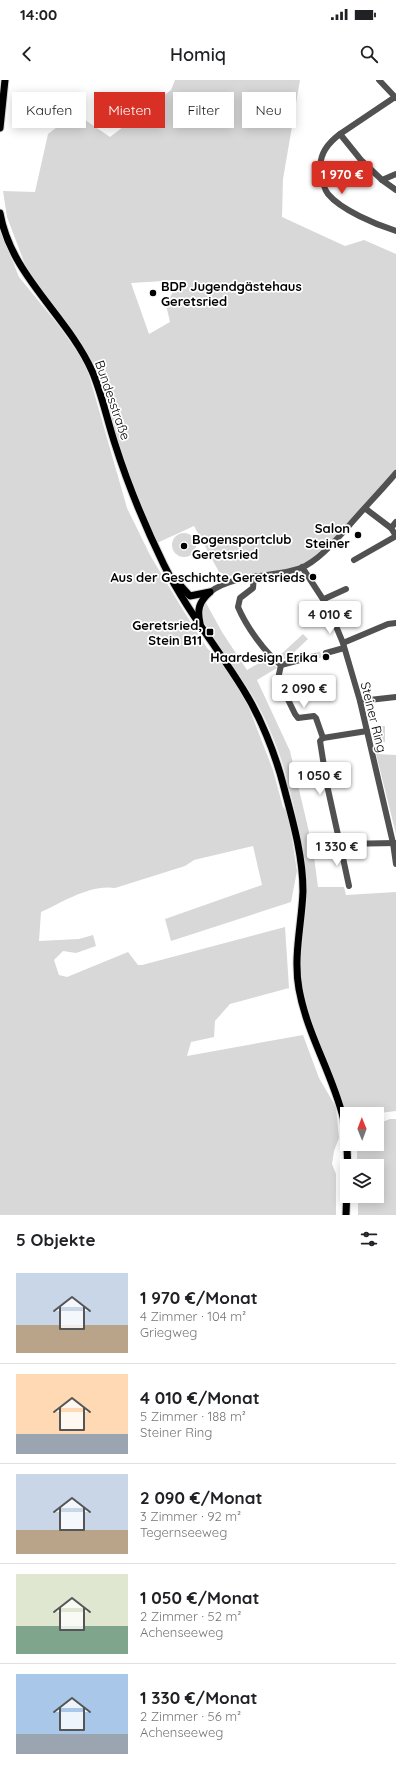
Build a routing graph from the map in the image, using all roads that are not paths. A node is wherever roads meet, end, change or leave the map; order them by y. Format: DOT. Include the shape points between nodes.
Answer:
graph roads {
  1 [pos="5,80"];
  2 [pos="379,80"];
  3 [pos="396,98"];
  4 [pos="0,128"];
  5 [pos="340,134"];
  6 [pos="396,174"];
  7 [pos="382,180"];
  8 [pos="396,190"];
  9 [pos="0,212"];
  10 [pos="396,231"];
  11 [pos="396,473"];
  12 [pos="366,509"];
  13 [pos="396,522"];
  14 [pos="390,528"];
  15 [pos="396,536"];
  16 [pos="354,560"];
  17 [pos="302,567"];
  18 [pos="167,570"];
  19 [pos="254,576"];
  20 [pos="346,589"];
  21 [pos="210,592"];
  22 [pos="324,599"];
  23 [pos="187,605"];
  24 [pos="396,622"];
  25 [pos="200,625"];
  26 [pos="344,645"];
  27 [pos="326,653"];
  28 [pos="315,656"];
  29 [pos="281,665"];
  30 [pos="396,697"];
  31 [pos="360,701"];
  32 [pos="367,731"];
  33 [pos="323,738"];
  34 [pos="395,843"];
  35 [pos="340,844"];
  36 [pos="396,864"];
  37 [pos="349,886"];
  38 [pos="346,1215"];
  1 -- 4 [label="main road"];
  2 -- 3 [label="street"];
  3 -- 5 [label="street"];
  5 -- 7 [label="street" via="361,160"];
  5 -- 10 [label="street" via="331,140 321,158 322,181 327,193 342,206"];
  6 -- 7 [label="street"];
  7 -- 8 [label="street"];
  9 -- 18 [label="main road, Bundesstraße" via="6,238 16,259 73,338 93,374 136,501"];
  11 -- 12 [label="street"];
  12 -- 14 [label="street"];
  12 -- 17 [label="street" via="330,546"];
  13 -- 14 [label="street"];
  14 -- 15 [label="street"];
  15 -- 16 [label="street"];
  17 -- 19 [label="street"];
  17 -- 22 [label="street, Steiner Ring"];
  18 -- 21 [label="main road" via="176,577 187,595"];
  18 -- 23 [label="main road, Bundesstraße"];
  19 -- 21 [label="street"];
  19 -- 29 [label="street" via="253,588 240,598 238,606 250,628 269,654"];
  20 -- 22 [label="street"];
  21 -- 23 [label="main road"];
  21 -- 25 [label="main road" via="200,604"];
  22 -- 26 [label="street, Steiner Ring"];
  23 -- 25 [label="main road, Bundesstraße"];
  24 -- 26 [label="street"];
  25 -- 38 [label="main road, Bundesstraße" via="244,690 270,747 282,782 295,836 303,887 297,965 299,990 308,1025 343,1119 347,1156"];
  26 -- 27 [label="street"];
  26 -- 31 [label="street, Steiner Ring"];
  28 -- 29 [label="street"];
  29 -- 33 [label="street" via="278,679 295,714 298,718 314,716"];
  30 -- 31 [label="street"];
  31 -- 32 [label="street, Steiner Ring"];
  32 -- 33 [label="street"];
  32 -- 34 [label="street, Steiner Ring"];
  33 -- 35 [label="street" via="320,741 327,785"];
  34 -- 35 [label="street"];
  34 -- 36 [label="street, Steiner Ring"];
  35 -- 37 [label="street"];
}
